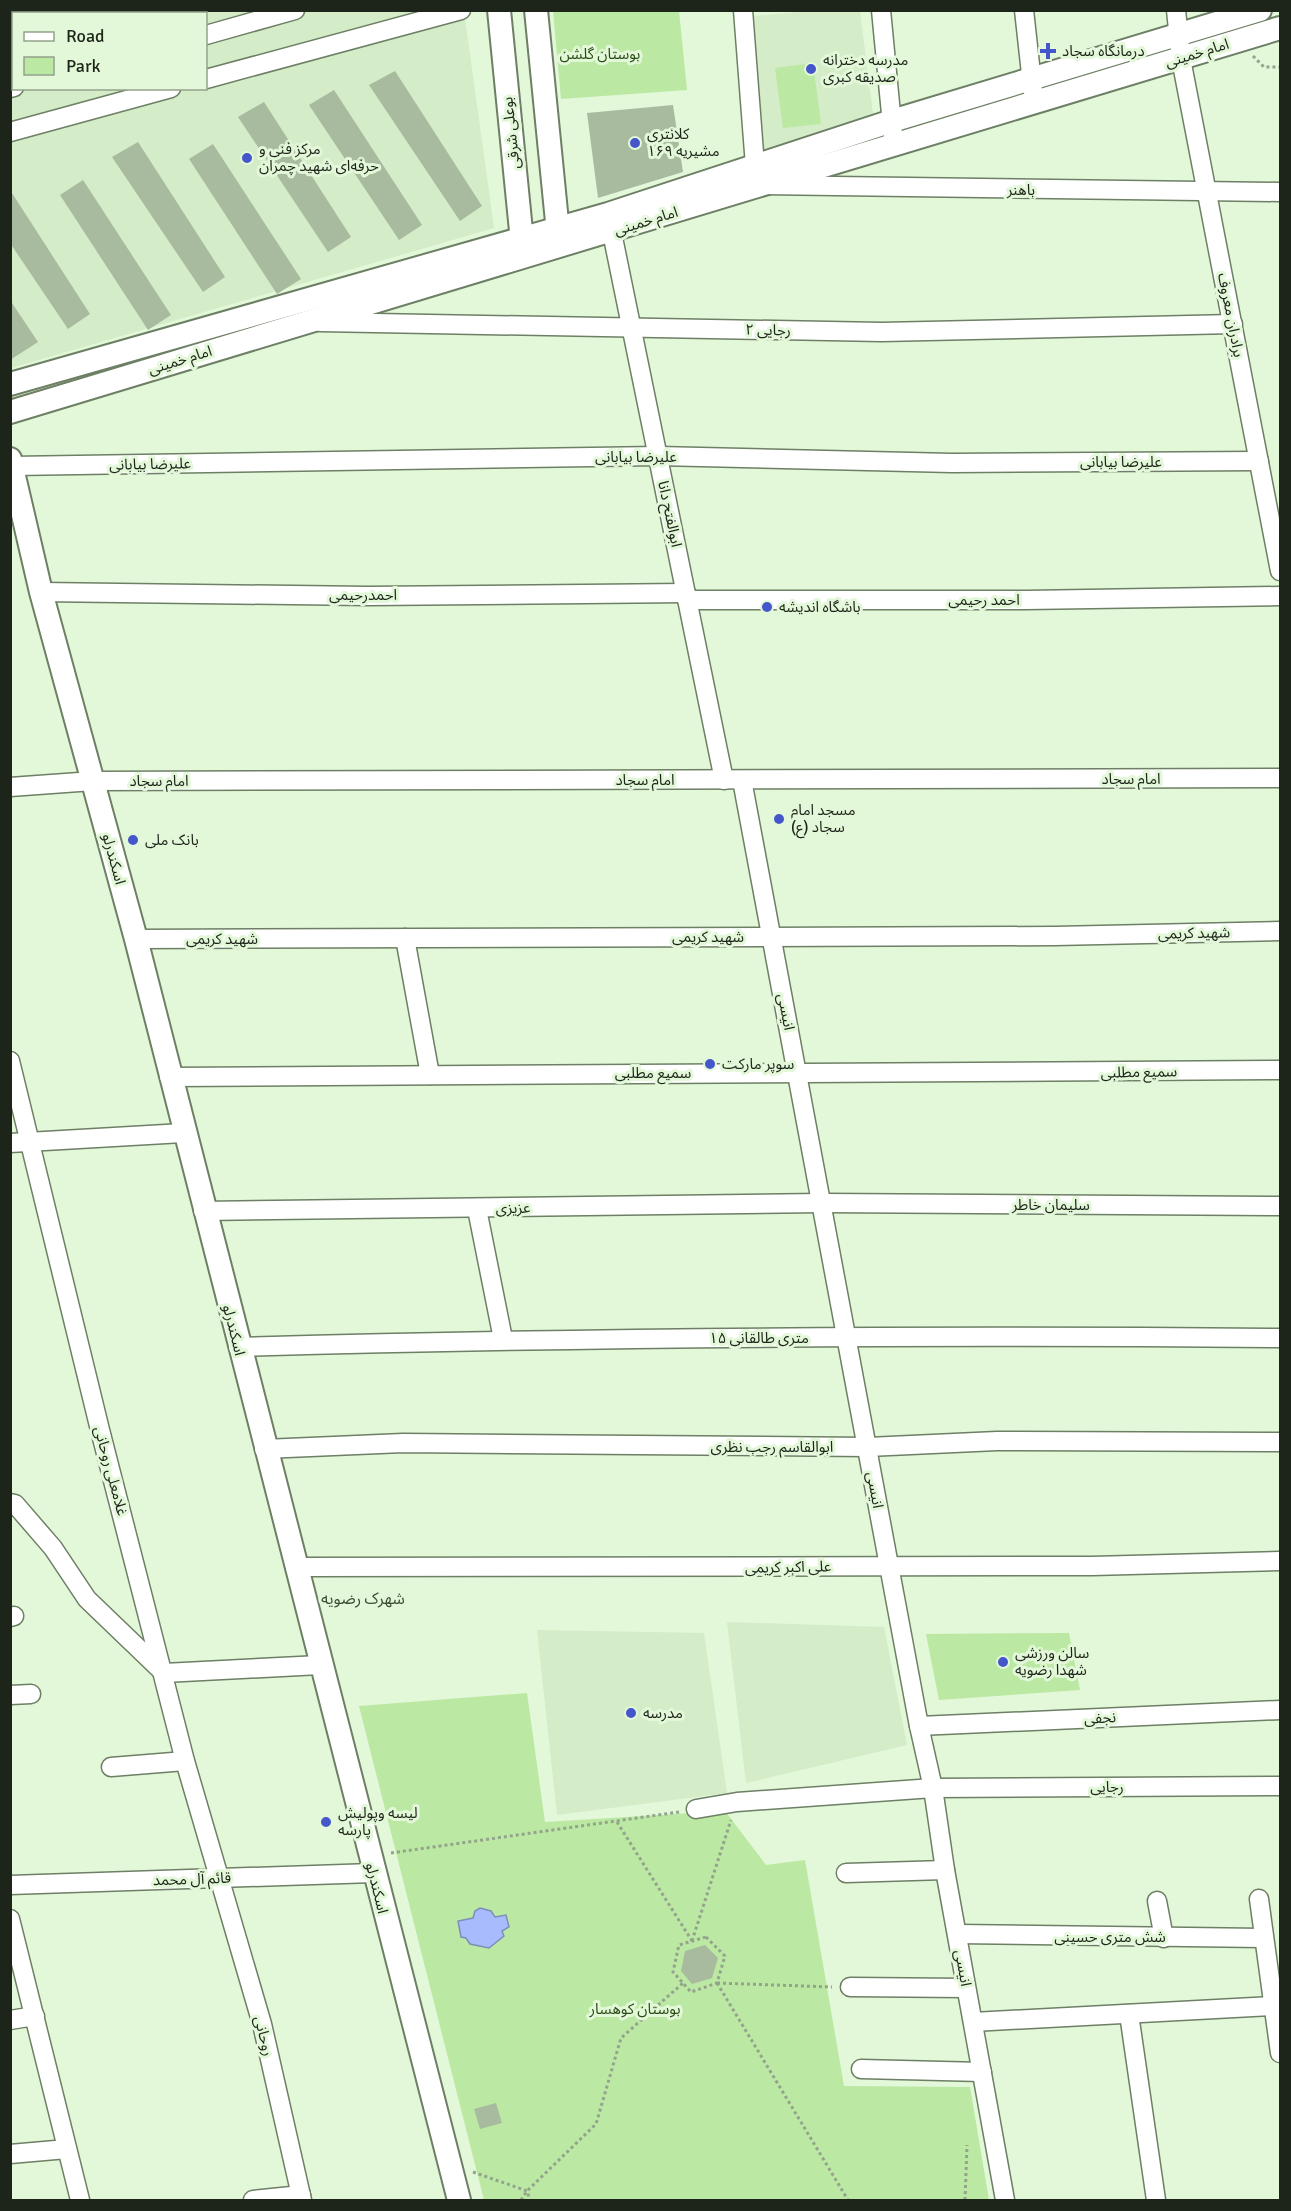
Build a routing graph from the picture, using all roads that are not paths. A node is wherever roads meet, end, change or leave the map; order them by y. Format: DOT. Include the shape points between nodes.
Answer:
graph roads {
  1 [pos="295,10"];
  2 [pos="461,10"];
  3 [pos="499,10"];
  4 [pos="536,10"];
  5 [pos="743,10"];
  6 [pos="881,10"];
  7 [pos="1024,10"];
  8 [pos="1176,10"];
  9 [pos="1260,10"];
  10 [pos="1281,28"];
  11 [pos="1178,34"];
  12 [pos="207,35"];
  13 [pos="1181,59"];
  14 [pos="1031,77"];
  15 [pos="207,79"];
  16 [pos="164,90"];
  17 [pos="1034,102"];
  18 [pos="892,121"];
  19 [pos="10,132"];
  20 [pos="894,145"];
  21 [pos="758,176"];
  22 [pos="1206,191"];
  23 [pos="1281,192"];
  24 [pos="610,222"];
  25 [pos="559,237"];
  26 [pos="522,246"];
  27 [pos="303,322"];
  28 [pos="1233,324"];
  29 [pos="632,329"];
  30 [pos="10,384"];
  31 [pos="10,412"];
  32 [pos="658,456"];
  33 [pos="1259,461"];
  34 [pos="11,462"];
  35 [pos="1281,571"];
  36 [pos="40,592"];
  37 [pos="1281,596"];
  38 [pos="687,597"];
  39 [pos="1281,778"];
  40 [pos="733,780"];
  41 [pos="93,781"];
  42 [pos="10,787"];
  43 [pos="1281,931"];
  44 [pos="772,937"];
  45 [pos="405,938"];
  46 [pos="136,939"];
  47 [pos="10,1061"];
  48 [pos="1281,1070"];
  49 [pos="797,1071"];
  50 [pos="430,1075"];
  51 [pos="169,1077"];
  52 [pos="183,1133"];
  53 [pos="20,1143"];
  54 [pos="822,1203"];
  55 [pos="1281,1206"];
  56 [pos="477,1209"];
  57 [pos="203,1211"];
  58 [pos="848,1337"];
  59 [pos="1281,1338"];
  60 [pos="503,1340"];
  61 [pos="238,1347"];
  62 [pos="1281,1442"];
  63 [pos="868,1447"];
  64 [pos="264,1449"];
  65 [pos="10,1503"];
  66 [pos="1281,1561"];
  67 [pos="889,1566"];
  68 [pos="295,1567"];
  69 [pos="320,1665"];
  70 [pos="164,1673"];
  71 [pos="31,1694"];
  72 [pos="10,1695"];
  73 [pos="1281,1710"];
  74 [pos="919,1726"];
  75 [pos="185,1761"];
  76 [pos="111,1767"];
  77 [pos="1281,1786"];
  78 [pos="933,1788"];
  79 [pos="696,1809"];
  80 [pos="371,1864"];
  81 [pos="945,1870"];
  82 [pos="846,1873"];
  83 [pos="220,1878"];
  84 [pos="10,1885"];
  85 [pos="1259,1899"];
  86 [pos="1157,1901"];
  87 [pos="10,1919"];
  88 [pos="957,1934"];
  89 [pos="1164,1938"];
  90 [pos="1263,1938"];
  91 [pos="17,1970"];
  92 [pos="850,1987"];
  93 [pos="966,1988"];
  94 [pos="1274,2006"];
  95 [pos="1129,2014"];
  96 [pos="35,2016"];
  97 [pos="10,2020"];
  98 [pos="973,2022"];
  99 [pos="1281,2053"];
  100 [pos="861,2069"];
  101 [pos="982,2072"];
  102 [pos="67,2149"];
  103 [pos="10,2154"];
  104 [pos="301,2198"];
  105 [pos="80,2200"];
  106 [pos="253,2200"];
  107 [pos="459,2200"];
  108 [pos="1005,2200"];
  109 [pos="1156,2200"];
  1 -- 12 [label="street"];
  2 -- 15 [label="street"];
  3 -- 26 [label="main road, بوعلی شرقی"];
  4 -- 25 [label="main road"];
  5 -- 21 [label="street"];
  6 -- 18 [label="street"];
  7 -- 14 [label="street"];
  8 -- 11 [label="street"];
  9 -- 11 [label="main road, امام خمینی"];
  10 -- 13 [label="main road, امام خمینی"];
  11 -- 13 [label="street"];
  11 -- 14 [label="main road, امام خمینی"];
  13 -- 17 [label="main road, امام خمینی"];
  13 -- 22 [label="street, برادران معروف"];
  14 -- 17 [label="street"];
  14 -- 18 [label="main road, امام خمینی"];
  16 -- 19 [label="street"];
  17 -- 20 [label="main road, امام خمینی"];
  18 -- 20 [label="street"];
  18 -- 21 [label="main road, امام خمینی"];
  20 -- 21 [label="main road, امام خمینی"];
  21 -- 22 [label="street, باهنر" via="983,190"];
  21 -- 24 [label="main road, امام خمینی"];
  22 -- 23 [label="street, باهنر"];
  22 -- 28 [label="street, برادران معروف"];
  24 -- 25 [label="main road, امام خمینی"];
  24 -- 29 [label="street, ابوالفتح دانا"];
  25 -- 26 [label="main road, امام خمینی"];
  26 -- 27 [label="main road, امام خمینی"];
  26 -- 30 [label="main road, امام خمینی"];
  27 -- 29 [label="street, رجایی ۲"];
  27 -- 31 [label="main road, امام خمینی"];
  28 -- 29 [label="street, رجایی ۲" via="882,332"];
  28 -- 33 [label="street, برادران معروف"];
  29 -- 32 [label="street, ابوالفتح دانا"];
  32 -- 33 [label="street, علیرضا بیابانی" via="952,463"];
  32 -- 34 [label="street, علیرضا بیابانی"];
  32 -- 38 [label="street, ابوالفتح دانا"];
  33 -- 35 [label="street, برادران معروف"];
  34 -- 36 [label="main road, اسکندرلو"];
  36 -- 38 [label="street, احمدرحیمی"];
  36 -- 41 [label="main road, اسکندرلو"];
  37 -- 38 [label="street, احمد رحیمی" via="1026,600"];
  38 -- 40 [label="street, ابوالفتح دانا"];
  39 -- 40 [label="street, امام سجاد"];
  40 -- 41 [label="street, امام سجاد"];
  40 -- 44 [label="street, انیسی"];
  41 -- 42 [label="street, امام سجاد"];
  41 -- 46 [label="main road, اسکندرلو"];
  43 -- 44 [label="street, شهید کریمی"];
  44 -- 45 [label="street, شهید کریمی"];
  44 -- 49 [label="street, انیسی"];
  45 -- 46 [label="street, شهید کریمی"];
  45 -- 50 [label="street"];
  46 -- 51 [label="main road, اسکندرلو"];
  47 -- 53 [label="street, غلامعلی روحانی"];
  48 -- 49 [label="street, سمیع مطلبی" via="971,1074"];
  49 -- 50 [label="street, سمیع مطلبی"];
  49 -- 54 [label="street, انیسی"];
  50 -- 51 [label="street, سمیع مطلبی"];
  51 -- 52 [label="main road, اسکندرلو"];
  52 -- 53 [label="street"];
  52 -- 57 [label="main road, اسکندرلو"];
  53 -- 70 [label="street, غلامعلی روحانی"];
  54 -- 55 [label="street, سلیمان خاطر"];
  54 -- 56 [label="street, عزیزی"];
  54 -- 58 [label="street, انیسی"];
  56 -- 57 [label="street, عزیزی"];
  56 -- 60 [label="street"];
  57 -- 61 [label="main road, اسکندرلو"];
  58 -- 59 [label="street, ۱۵ متری طالقانی"];
  58 -- 60 [label="street, ۱۵ متری طالقانی"];
  58 -- 63 [label="street, انیسی"];
  60 -- 61 [label="street, ۱۵ متری طالقانی"];
  61 -- 64 [label="main road, اسکندرلو"];
  62 -- 63 [label="street, ابوالقاسم رجب نظری" via="997,1441"];
  63 -- 64 [label="street, ابوالقاسم رجب نظری" via="403,1443"];
  63 -- 67 [label="street, انیسی"];
  64 -- 68 [label="main road, اسکندرلو"];
  65 -- 70 [label="street" via="53,1548 87,1599"];
  66 -- 67 [label="street, علی اکبر کریمی"];
  67 -- 68 [label="street, علی اکبر کریمی"];
  67 -- 74 [label="street, انیسی"];
  68 -- 69 [label="main road, اسکندرلو"];
  69 -- 70 [label="street"];
  69 -- 80 [label="main road, اسکندرلو"];
  70 -- 75 [label="street, غلامعلی روحانی"];
  71 -- 72 [label="street"];
  73 -- 74 [label="street, نجفی"];
  74 -- 78 [label="street, انیسی"];
  75 -- 76 [label="street"];
  75 -- 83 [label="street, غلامعلی روحانی"];
  77 -- 78 [label="street, رجایی"];
  78 -- 79 [label="street, رجایی" via="737,1802"];
  78 -- 81 [label="street, انیسی"];
  80 -- 83 [label="street, قائم آل محمد"];
  80 -- 107 [label="main road, اسکندرلو"];
  81 -- 82 [label="street"];
  81 -- 88 [label="street, انیسی"];
  83 -- 84 [label="street, قائم آل محمد"];
  83 -- 104 [label="street, روحانی" via="262,2024"];
  85 -- 90 [label="street"];
  86 -- 89 [label="street"];
  87 -- 91 [label="street"];
  88 -- 89 [label="street, شش متری حسینی"];
  88 -- 93 [label="street, انیسی"];
  89 -- 90 [label="street, شش متری حسینی"];
  90 -- 94 [label="street"];
  91 -- 96 [label="street"];
  92 -- 93 [label="street"];
  93 -- 98 [label="street, انیسی"];
  94 -- 95 [label="street"];
  94 -- 99 [label="street"];
  95 -- 98 [label="street"];
  95 -- 109 [label="street"];
  96 -- 97 [label="street"];
  96 -- 102 [label="street"];
  98 -- 101 [label="street, انیسی"];
  100 -- 101 [label="street"];
  101 -- 108 [label="street, انیسی"];
  102 -- 103 [label="street"];
  102 -- 105 [label="street"];
  104 -- 106 [label="street"];
}
